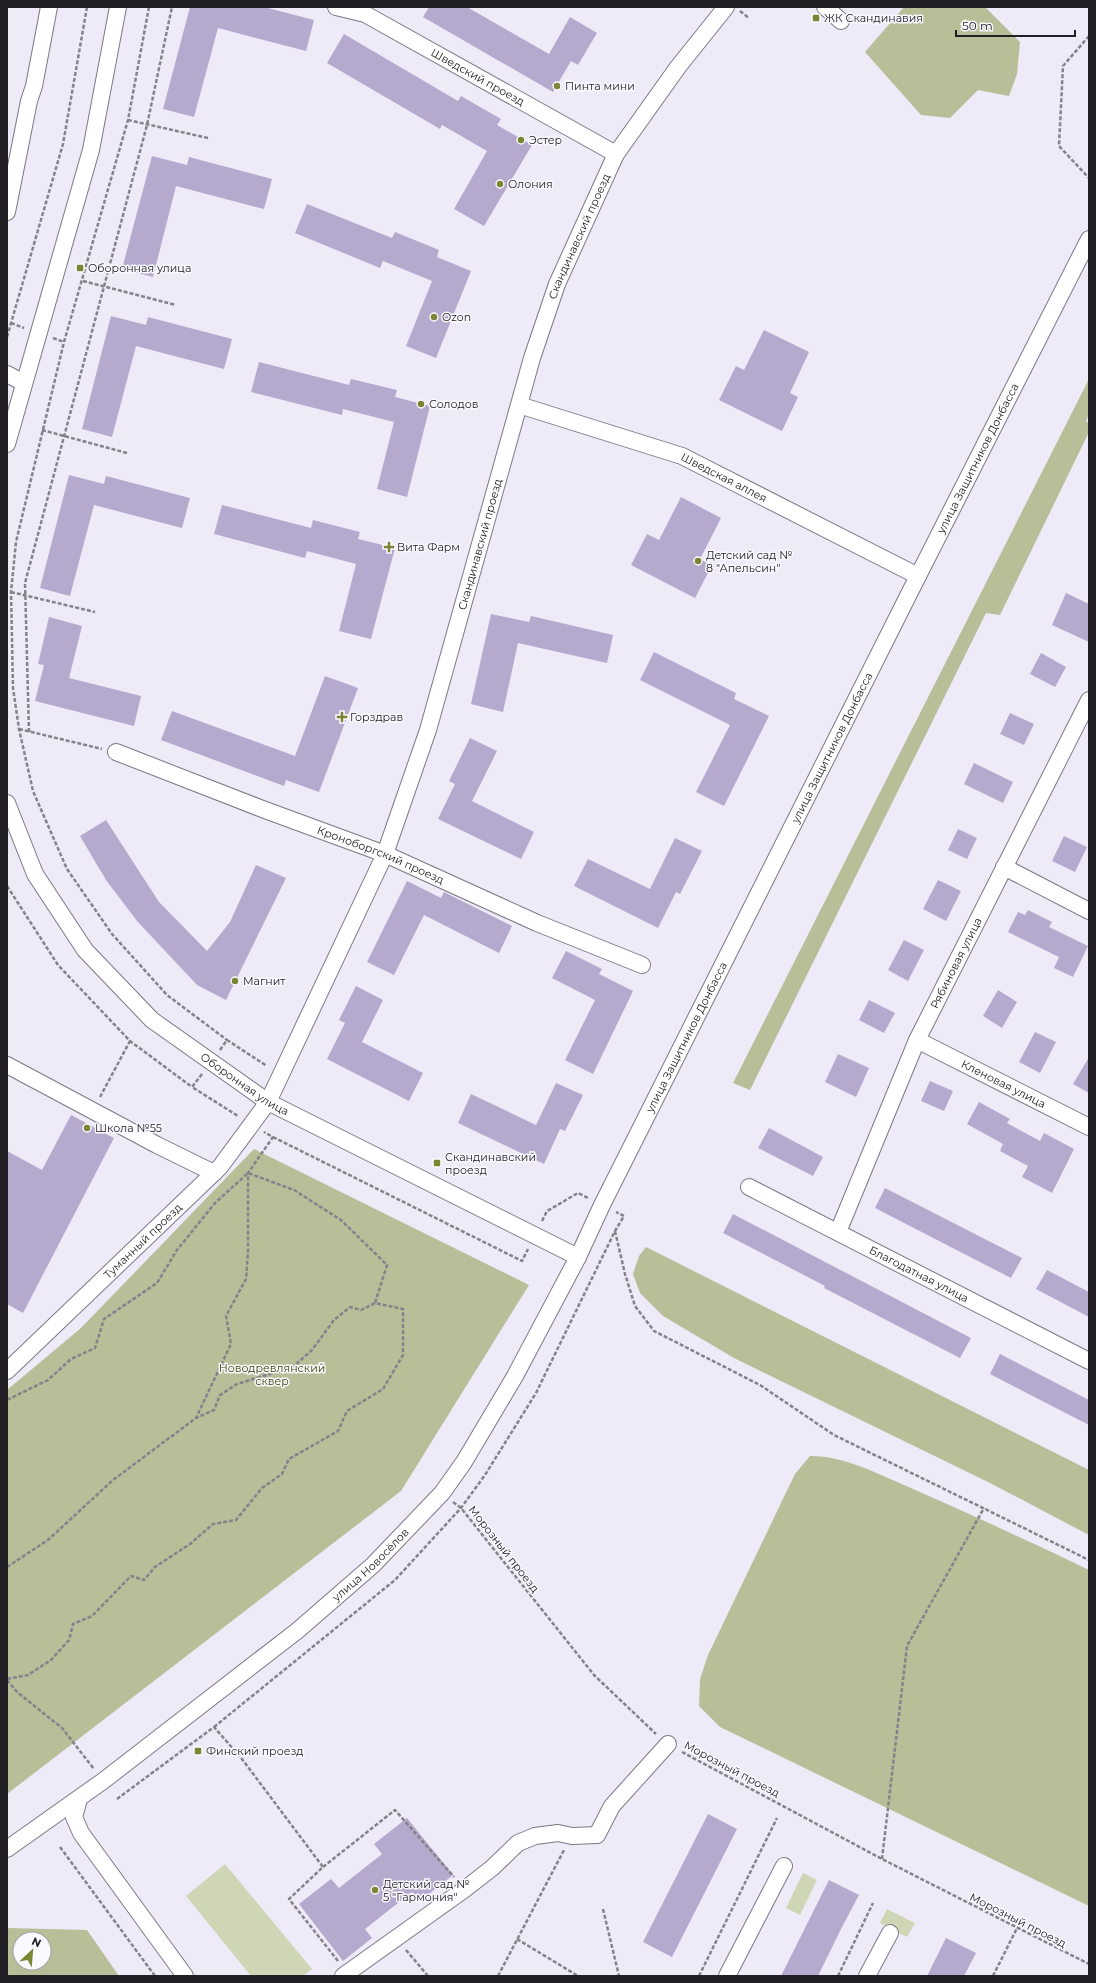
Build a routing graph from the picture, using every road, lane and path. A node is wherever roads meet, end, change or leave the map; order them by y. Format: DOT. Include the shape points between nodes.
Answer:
graph roads {
  1 [pos="49,7"];
  2 [pos="87,7"];
  3 [pos="118,7"];
  4 [pos="149,7"];
  5 [pos="172,7"];
  6 [pos="336,7"];
  7 [pos="726,7"];
  8 [pos="825,7"];
  9 [pos="842,21"];
  10 [pos="1089,36"];
  11 [pos="128,120"];
  12 [pos="147,124"];
  13 [pos="208,138"];
  14 [pos="616,154"];
  15 [pos="1089,178"];
  16 [pos="7,212"];
  17 [pos="1089,239"];
  18 [pos="83,281"];
  19 [pos="104,286"];
  20 [pos="176,305"];
  21 [pos="7,337"];
  22 [pos="7,374"];
  23 [pos="24,383"];
  24 [pos="519,405"];
  25 [pos="42,430"];
  26 [pos="64,435"];
  27 [pos="7,444"];
  28 [pos="127,453"];
  29 [pos="918,576"];
  30 [pos="10,592"];
  31 [pos="24,596"];
  32 [pos="95,612"];
  33 [pos="1089,702"];
  34 [pos="19,729"];
  35 [pos="29,732"];
  36 [pos="116,752"];
  37 [pos="7,804"];
  38 [pos="385,854"];
  39 [pos="1004,867"];
  40 [pos="7,886"];
  41 [pos="1089,911"];
  42 [pos="642,965"];
  43 [pos="227,1040"];
  44 [pos="917,1040"];
  45 [pos="130,1041"];
  46 [pos="211,1063"];
  47 [pos="7,1065"];
  48 [pos="272,1069"];
  49 [pos="192,1087"];
  50 [pos="268,1102"];
  51 [pos="93,1110"];
  52 [pos="252,1125"];
  53 [pos="1089,1127"];
  54 [pos="272,1137"];
  55 [pos="214,1173"];
  56 [pos="248,1173"];
  57 [pos="750,1187"];
  58 [pos="602,1205"];
  59 [pos="615,1231"];
  60 [pos="838,1232"];
  61 [pos="535,1234"];
  62 [pos="578,1257"];
  63 [pos="376,1303"];
  64 [pos="1089,1361"];
  65 [pos="7,1371"];
  66 [pos="7,1400"];
  67 [pos="196,1418"];
  68 [pos="442,1493"];
  69 [pos="461,1508"];
  70 [pos="984,1508"];
  71 [pos="1089,1560"];
  72 [pos="7,1568"];
  73 [pos="7,1680"];
  74 [pos="214,1727"];
  75 [pos="668,1744"];
  76 [pos="103,1781"];
  77 [pos="79,1799"];
  78 [pos="117,1799"];
  79 [pos="777,1818"];
  80 [pos="572,1836"];
  81 [pos="60,1847"];
  82 [pos="8,1848"];
  83 [pos="882,1859"];
  84 [pos="784,1866"];
  85 [pos="323,1867"];
  86 [pos="465,1889"];
  87 [pos="873,1903"];
  88 [pos="603,1909"];
  89 [pos="1017,1928"];
  90 [pos="890,1933"];
  91 [pos="396,1937"];
  92 [pos="517,1939"];
  93 [pos="1089,1964"];
  94 [pos="345,1974"];
  95 [pos="155,1976"];
  96 [pos="185,1976"];
  97 [pos="428,1976"];
  98 [pos="498,1976"];
  99 [pos="578,1976"];
  100 [pos="619,1976"];
  101 [pos="699,1976"];
  102 [pos="727,1976"];
  103 [pos="838,1976"];
  104 [pos="868,1976"];
  105 [pos="994,1976"];
  1 -- 16 [label="street"];
  2 -- 21 [label="path" via="62,144"];
  3 -- 23 [label="street" via="91,150"];
  4 -- 11 [label="path"];
  5 -- 12 [label="path"];
  6 -- 14 [label="street, Шведский проезд" via="365,14"];
  7 -- 14 [label="street, Скандинавский проезд" via="678,67"];
  8 -- 9 [label="street"];
  10 -- 15 [label="path" via="1063,66 1059,146"];
  11 -- 12 [label="path"];
  11 -- 18 [label="path"];
  12 -- 13 [label="path"];
  12 -- 19 [label="path"];
  14 -- 24 [label="street, Скандинавский проезд" via="558,284 532,358"];
  17 -- 29 [label="street, улица Защитников Донбасса"];
  18 -- 19 [label="path"];
  18 -- 25 [label="path" via="64,342"];
  19 -- 20 [label="path"];
  19 -- 26 [label="path"];
  22 -- 23 [label="street"];
  23 -- 27 [label="street"];
  24 -- 29 [label="street, Шведская аллея" via="682,456"];
  24 -- 38 [label="street, Скандинавский проезд" via="428,730"];
  25 -- 26 [label="path"];
  25 -- 30 [label="path" via="16,542"];
  26 -- 28 [label="path"];
  26 -- 31 [label="path" via="24,583"];
  29 -- 58 [label="street, улица Защитников Донбасса"];
  30 -- 31 [label="path"];
  30 -- 34 [label="path" via="13,688"];
  31 -- 32 [label="path"];
  31 -- 35 [label="path"];
  33 -- 39 [label="street, Рябиновая улица"];
  34 -- 35 [label="path"];
  34 -- 43 [label="path" via="34,791 67,869 112,934 167,995"];
  35 -- 36 [label="path"];
  36 -- 38 [label="street, Кроноборгский проезд"];
  37 -- 46 [label="street, Оборонная улица" via="35,874 85,950 152,1020"];
  38 -- 42 [label="street, Кроноборгский проезд" via="537,923"];
  38 -- 50 [label="street, Скандинавский проезд"];
  39 -- 41 [label="street"];
  39 -- 44 [label="street, Рябиновая улица"];
  40 -- 45 [label="path" via="58,965"];
  43 -- 46 [label="path"];
  43 -- 48 [label="path"];
  44 -- 53 [label="street, Кленовая улица"];
  44 -- 60 [label="street, Рябиновая улица"];
  45 -- 49 [label="path"];
  45 -- 51 [label="path"];
  46 -- 49 [label="path"];
  46 -- 50 [label="street, Оборонная улица"];
  47 -- 51 [label="street"];
  49 -- 52 [label="path"];
  50 -- 52 [label="street, Туманный проезд"];
  50 -- 61 [label="street, Оборонная улица"];
  51 -- 55 [label="street"];
  52 -- 54 [label="path"];
  52 -- 55 [label="street, Туманный проезд"];
  54 -- 56 [label="path"];
  54 -- 61 [label="path" via="522,1261"];
  55 -- 65 [label="street, Туманный проезд"];
  56 -- 63 [label="path" via="294,1190 341,1220 387,1265"];
  56 -- 66 [label="path" via="215,1203 177,1250 157,1283 104,1319 95,1348 71,1360 48,1380"];
  56 -- 67 [label="path" via="246,1279 226,1316 231,1344"];
  57 -- 60 [label="street, Благодатная улица"];
  58 -- 59 [label="path" via="624,1216"];
  58 -- 61 [label="path" via="578,1193 547,1211"];
  58 -- 62 [label="street, улица Защитников Донбасса"];
  59 -- 69 [label="path" via="536,1393 485,1475"];
  59 -- 70 [label="path" via="635,1306 654,1331 760,1385 834,1435"];
  60 -- 64 [label="street, Благодатная улица"];
  61 -- 62 [label="street, Оборонная улица"];
  62 -- 68 [label="street, улица Новосёлов" via="515,1376 464,1462"];
  63 -- 67 [label="path" via="361,1310 350,1306 334,1320 312,1350 293,1367 237,1384 220,1395 214,1410"];
  63 -- 73 [label="path" via="403,1310 403,1354 383,1389 347,1411 338,1431 289,1459 282,1474 262,1488 236,1520 213,1524 190,1544 155,1567 144,1580 131,1576 92,1616 73,1624 69,1640 51,1660 28,1675"];
  67 -- 72 [label="path" via="113,1480 48,1540"];
  68 -- 69 [label="path, Морозный проезд"];
  68 -- 76 [label="street, улица Новосёлов" via="373,1565 314,1616"];
  69 -- 74 [label="path" via="395,1580"];
  69 -- 75 [label="path, Морозный проезд" via="594,1675"];
  70 -- 71 [label="path"];
  70 -- 83 [label="path" via="907,1646"];
  73 -- 76 [label="path" via="17,1692 62,1728"];
  74 -- 78 [label="path"];
  74 -- 85 [label="path" via="242,1759"];
  75 -- 80 [label="street" via="612,1806 597,1835"];
  75 -- 83 [label="path, Морозный проезд"];
  76 -- 77 [label="street, улица Новосёлов"];
  77 -- 82 [label="street, улица Новосёлов"];
  77 -- 96 [label="street" via="74,1816 81,1833"];
  79 -- 101 [label="path"];
  80 -- 86 [label="street" via="558,1833 535,1836 518,1843"];
  80 -- 92 [label="path"];
  81 -- 95 [label="path"];
  83 -- 89 [label="path, Морозный проезд"];
  84 -- 102 [label="street"];
  85 -- 86 [label="path" via="395,1810"];
  85 -- 94 [label="path" via="289,1899"];
  86 -- 91 [label="street"];
  87 -- 103 [label="path"];
  88 -- 100 [label="path"];
  89 -- 93 [label="path, Морозный проезд"];
  89 -- 105 [label="path"];
  90 -- 104 [label="street"];
  91 -- 94 [label="street"];
  91 -- 97 [label="path"];
  92 -- 98 [label="path"];
  92 -- 99 [label="path"];
}
